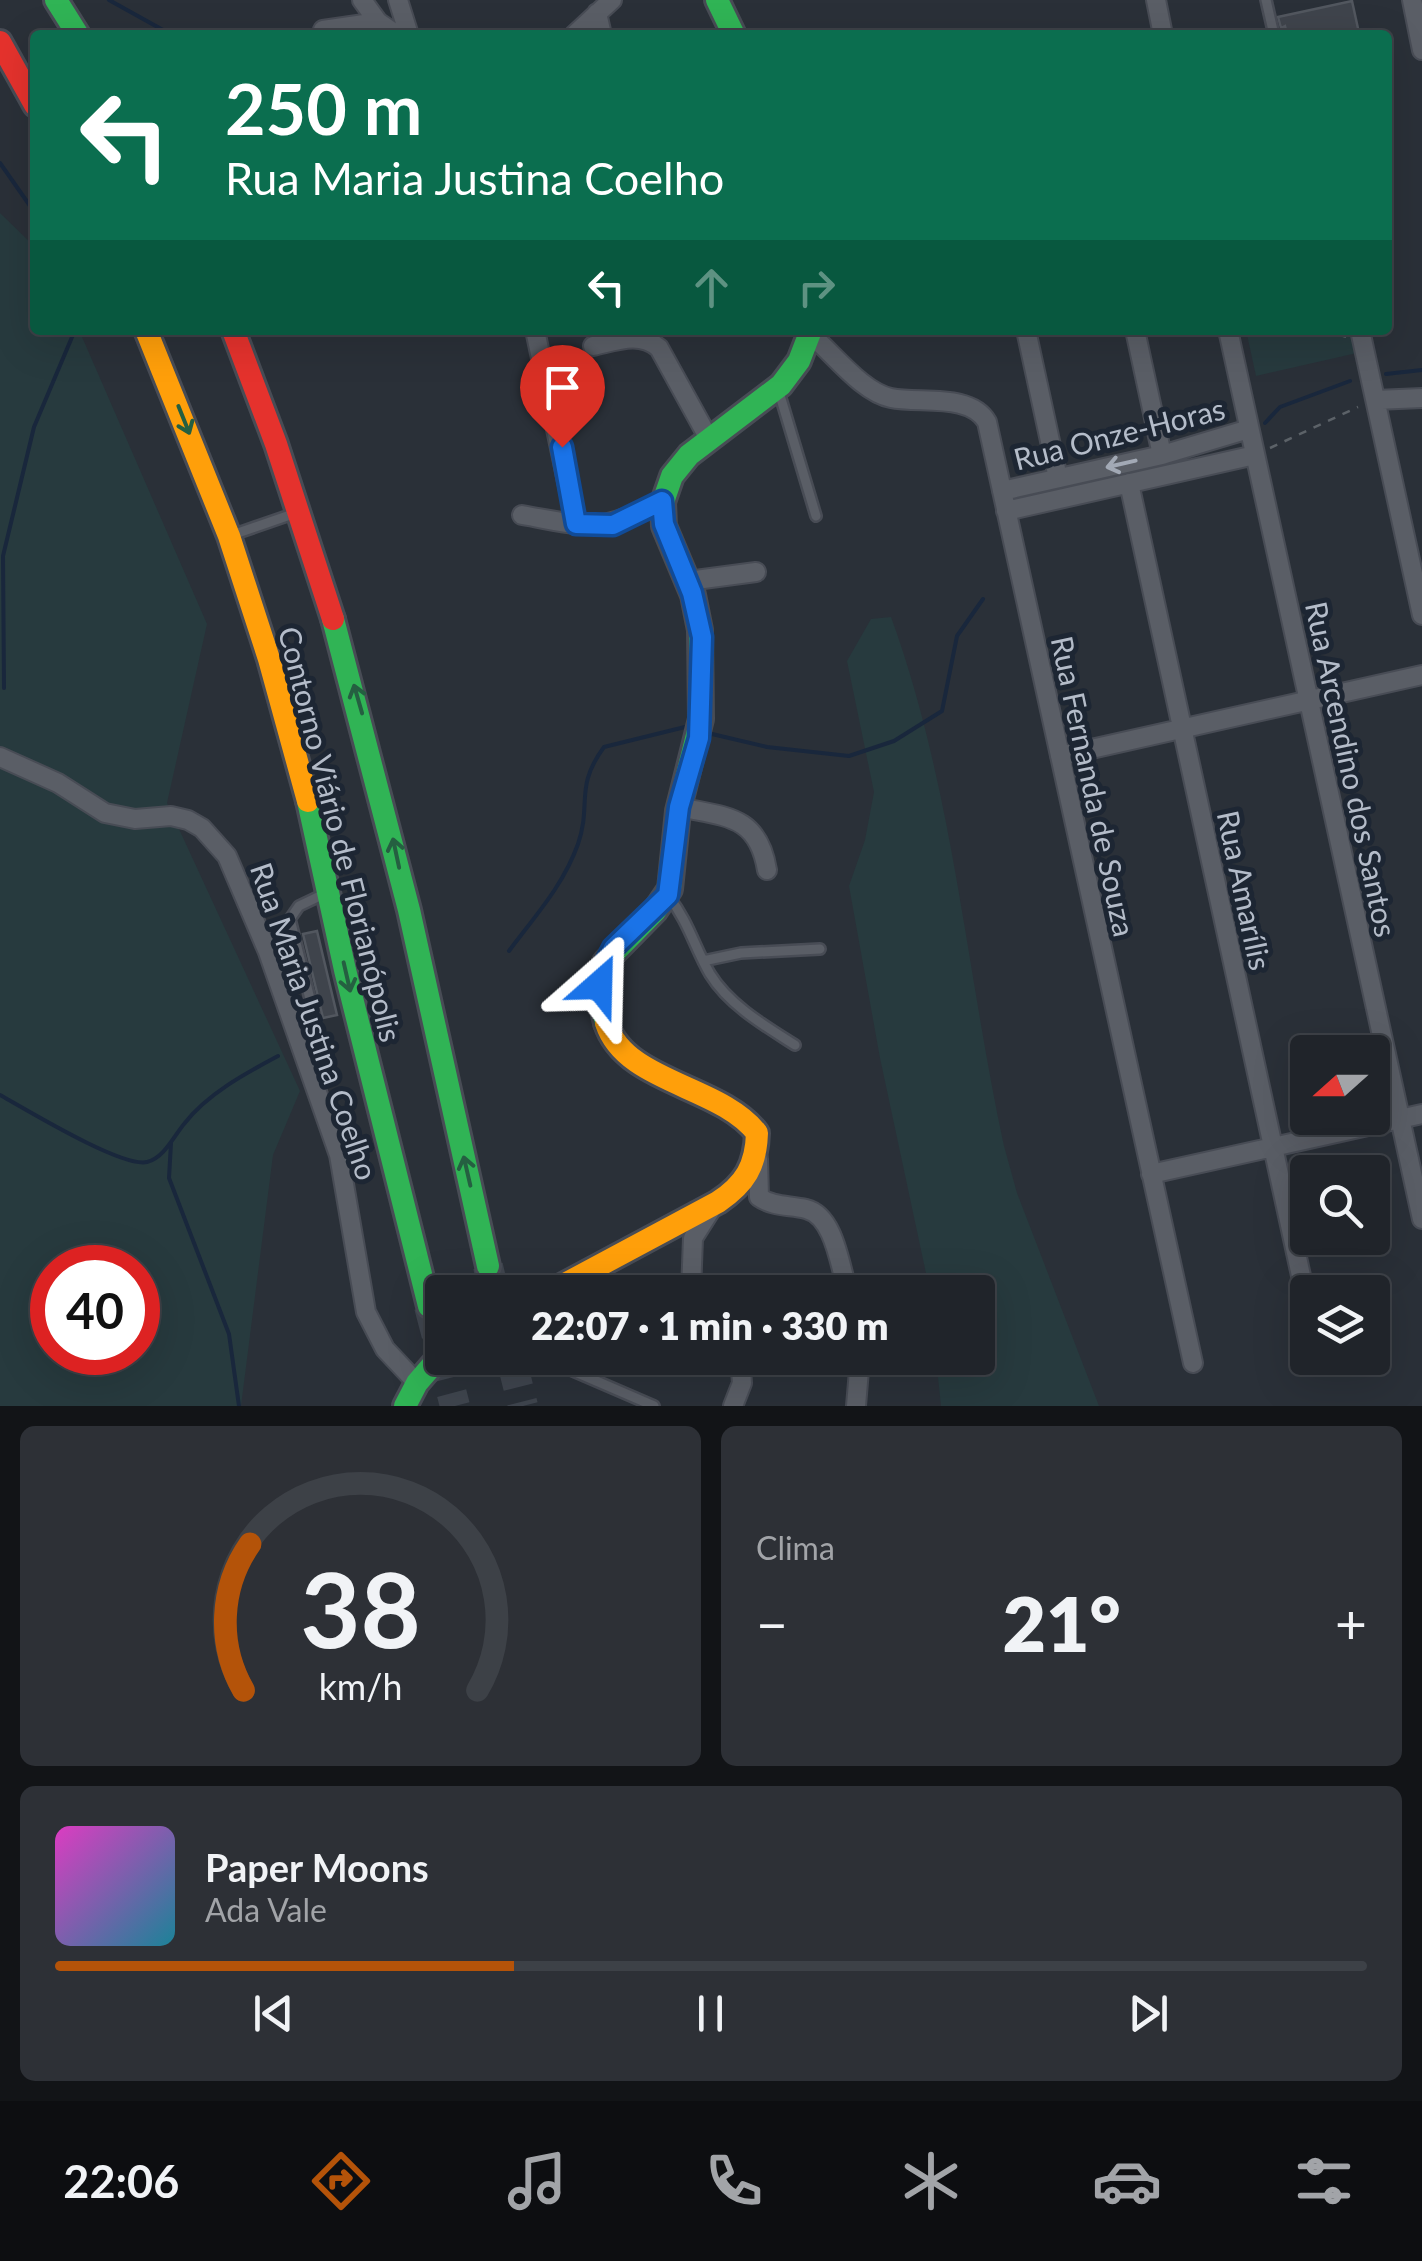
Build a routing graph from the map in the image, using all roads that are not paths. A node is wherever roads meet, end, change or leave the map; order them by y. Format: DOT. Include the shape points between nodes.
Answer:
graph roads {
  1 [pos="56,0"];
  2 [pos="362,0"];
  3 [pos="398,0"];
  4 [pos="612,0"];
  5 [pos="717,0"];
  6 [pos="1156,0"];
  7 [pos="1281,0"];
  8 [pos="1412,0"];
  9 [pos="1267,2"];
  10 [pos="597,12"];
  11 [pos="378,22"];
  12 [pos="75,30"];
  13 [pos="323,30"];
  14 [pos="390,30"];
  15 [pos="407,30"];
  16 [pos="579,30"];
  17 [pos="601,30"];
  18 [pos="732,30"];
  19 [pos="1162,30"];
  20 [pos="1273,30"];
  21 [pos="0,42"];
  22 [pos="1422,50"];
  23 [pos="30,97"];
  24 [pos="148,335"];
  25 [pos="235,335"];
  26 [pos="536,335"];
  27 [pos="809,335"];
  28 [pos="814,335"];
  29 [pos="1027,335"];
  30 [pos="1136,335"];
  31 [pos="1229,335"];
  32 [pos="1361,336"];
  33 [pos="594,346"];
  34 [pos="778,390"];
  35 [pos="1422,398"];
  36 [pos="1376,400"];
  37 [pos="1249,429"];
  38 [pos="708,437"];
  39 [pos="1162,455"];
  40 [pos="1255,455"];
  41 [pos="1058,478"];
  42 [pos="1128,483"];
  43 [pos="1002,491"];
  44 [pos="662,501"];
  45 [pos="1006,511"];
  46 [pos="300,512"];
  47 [pos="522,515"];
  48 [pos="816,516"];
  49 [pos="576,524"];
  50 [pos="229,536"];
  51 [pos="756,572"];
  52 [pos="688,581"];
  53 [pos="1422,615"];
  54 [pos="1422,676"];
  55 [pos="1309,701"];
  56 [pos="1182,729"];
  57 [pos="1060,756"];
  58 [pos="0,757"];
  59 [pos="679,807"];
  60 [pos="767,870"];
  61 [pos="329,891"];
  62 [pos="668,895"];
  63 [pos="820,949"];
  64 [pos="703,961"];
  65 [pos="316,1026"];
  66 [pos="795,1045"];
  67 [pos="1422,1114"];
  68 [pos="1400,1119"];
  69 [pos="1273,1147"];
  70 [pos="758,1153"];
  71 [pos="1151,1174"];
  72 [pos="715,1204"];
  73 [pos="1422,1219"];
  74 [pos="488,1266"];
  75 [pos="582,1275"];
  76 [pos="692,1275"];
  77 [pos="842,1275"];
  78 [pos="1301,1275"];
  79 [pos="425,1290"];
  80 [pos="1192,1363"];
  81 [pos="425,1374"];
  82 [pos="582,1375"];
  83 [pos="741,1375"];
  84 [pos="859,1375"];
  85 [pos="417,1383"];
  86 [pos="405,1406"];
  87 [pos="654,1406"];
  88 [pos="733,1406"];
  89 [pos="856,1406"];
  1 -- 12 [label="main road"];
  2 -- 11 [label="street"];
  3 -- 15 [label="street"];
  4 -- 10 [label="street"];
  5 -- 18 [label="main road"];
  6 -- 19 [label="street"];
  7 -- 9 [label="lane"];
  8 -- 22 [label="street"];
  9 -- 20 [label="lane"];
  10 -- 16 [label="street"];
  10 -- 17 [label="street"];
  11 -- 13 [label="street"];
  11 -- 14 [label="street"];
  21 -- 23 [label="main road"];
  24 -- 50 [label="main road, Contorno Viário de Florianópolis, one-way"];
  25 -- 46 [label="main road, Contorno Viário de Florianópolis"];
  26 -- 49 [label="street"];
  27 -- 34 [label="main road"];
  28 -- 43 [label="street, Rua Fernanda de Souza" via="878,394 960,404 982,414"];
  29 -- 41 [label="street"];
  30 -- 39 [label="street"];
  31 -- 37 [label="street, Rua Arcendino dos Santos"];
  32 -- 36 [label="street"];
  33 -- 38 [label="street" via="651,341"];
  34 -- 38 [label="main road"];
  34 -- 48 [label="lane"];
  35 -- 36 [label="street"];
  36 -- 53 [label="street"];
  37 -- 39 [label="street, Rua Onze-Horas"];
  37 -- 40 [label="street, Rua Arcendino dos Santos"];
  38 -- 44 [label="main road" via="682,462"];
  39 -- 41 [label="street, Rua Onze-Horas, one-way"];
  40 -- 42 [label="street, Rua Onze-Horas"];
  40 -- 55 [label="street, Rua Arcendino dos Santos"];
  41 -- 43 [label="street, Rua Onze-Horas"];
  42 -- 45 [label="street, Rua Onze-Horas"];
  42 -- 56 [label="street, Rua Amarílis"];
  43 -- 45 [label="street, Rua Fernanda de Souza"];
  44 -- 49 [label="street" via="613,525"];
  44 -- 52 [label="main road" via="670,544"];
  45 -- 57 [label="street, Rua Fernanda de Souza"];
  46 -- 50 [label="lane"];
  74 -- 46 [label="main road, Contorno Viário de Florianópolis, one-way" via="383,793"];
  47 -- 49 [label="street"];
  50 -- 61 [label="main road, Contorno Viário de Florianópolis" via="291,736"];
  51 -- 52 [label="street"];
  52 -- 59 [label="main road" via="702,637 703,692 699,738"];
  54 -- 55 [label="street"];
  55 -- 56 [label="street"];
  55 -- 68 [label="street, Rua Arcendino dos Santos"];
  56 -- 57 [label="street"];
  56 -- 69 [label="street, Rua Amarílis"];
  57 -- 71 [label="street, Rua Fernanda de Souza"];
  58 -- 85 [label="street, Rua Maria Justina Coelho" via="104,813 188,820 228,856 339,1155 366,1312 385,1350"];
  59 -- 60 [label="street" via="754,831"];
  59 -- 62 [label="main road"];
  61 -- 65 [label="lane" via="299,906 290,919"];
  61 -- 79 [label="main road, Contorno Viário de Florianópolis, one-way"];
  62 -- 64 [label="lane"];
  62 -- 70 [label="main road" via="606,960 600,1012 617,1043 654,1075 737,1108 750,1120"];
  63 -- 64 [label="lane"];
  64 -- 66 [label="lane" via="741,1007"];
  67 -- 68 [label="street"];
  68 -- 69 [label="street"];
  68 -- 73 [label="street, Rua Arcendino dos Santos"];
  69 -- 71 [label="street"];
  69 -- 78 [label="street, Rua Amarílis"];
  70 -- 72 [label="main road" via="748,1176"];
  70 -- 77 [label="street" via="759,1197 808,1209 825,1221"];
  71 -- 80 [label="street, Rua Fernanda de Souza"];
  72 -- 75 [label="main road"];
  72 -- 76 [label="street" via="693,1238"];
  81 -- 85 [label="main road"];
  82 -- 87 [label="lane"];
  83 -- 88 [label="street"];
  84 -- 89 [label="street"];
  85 -- 86 [label="main road"];
}
